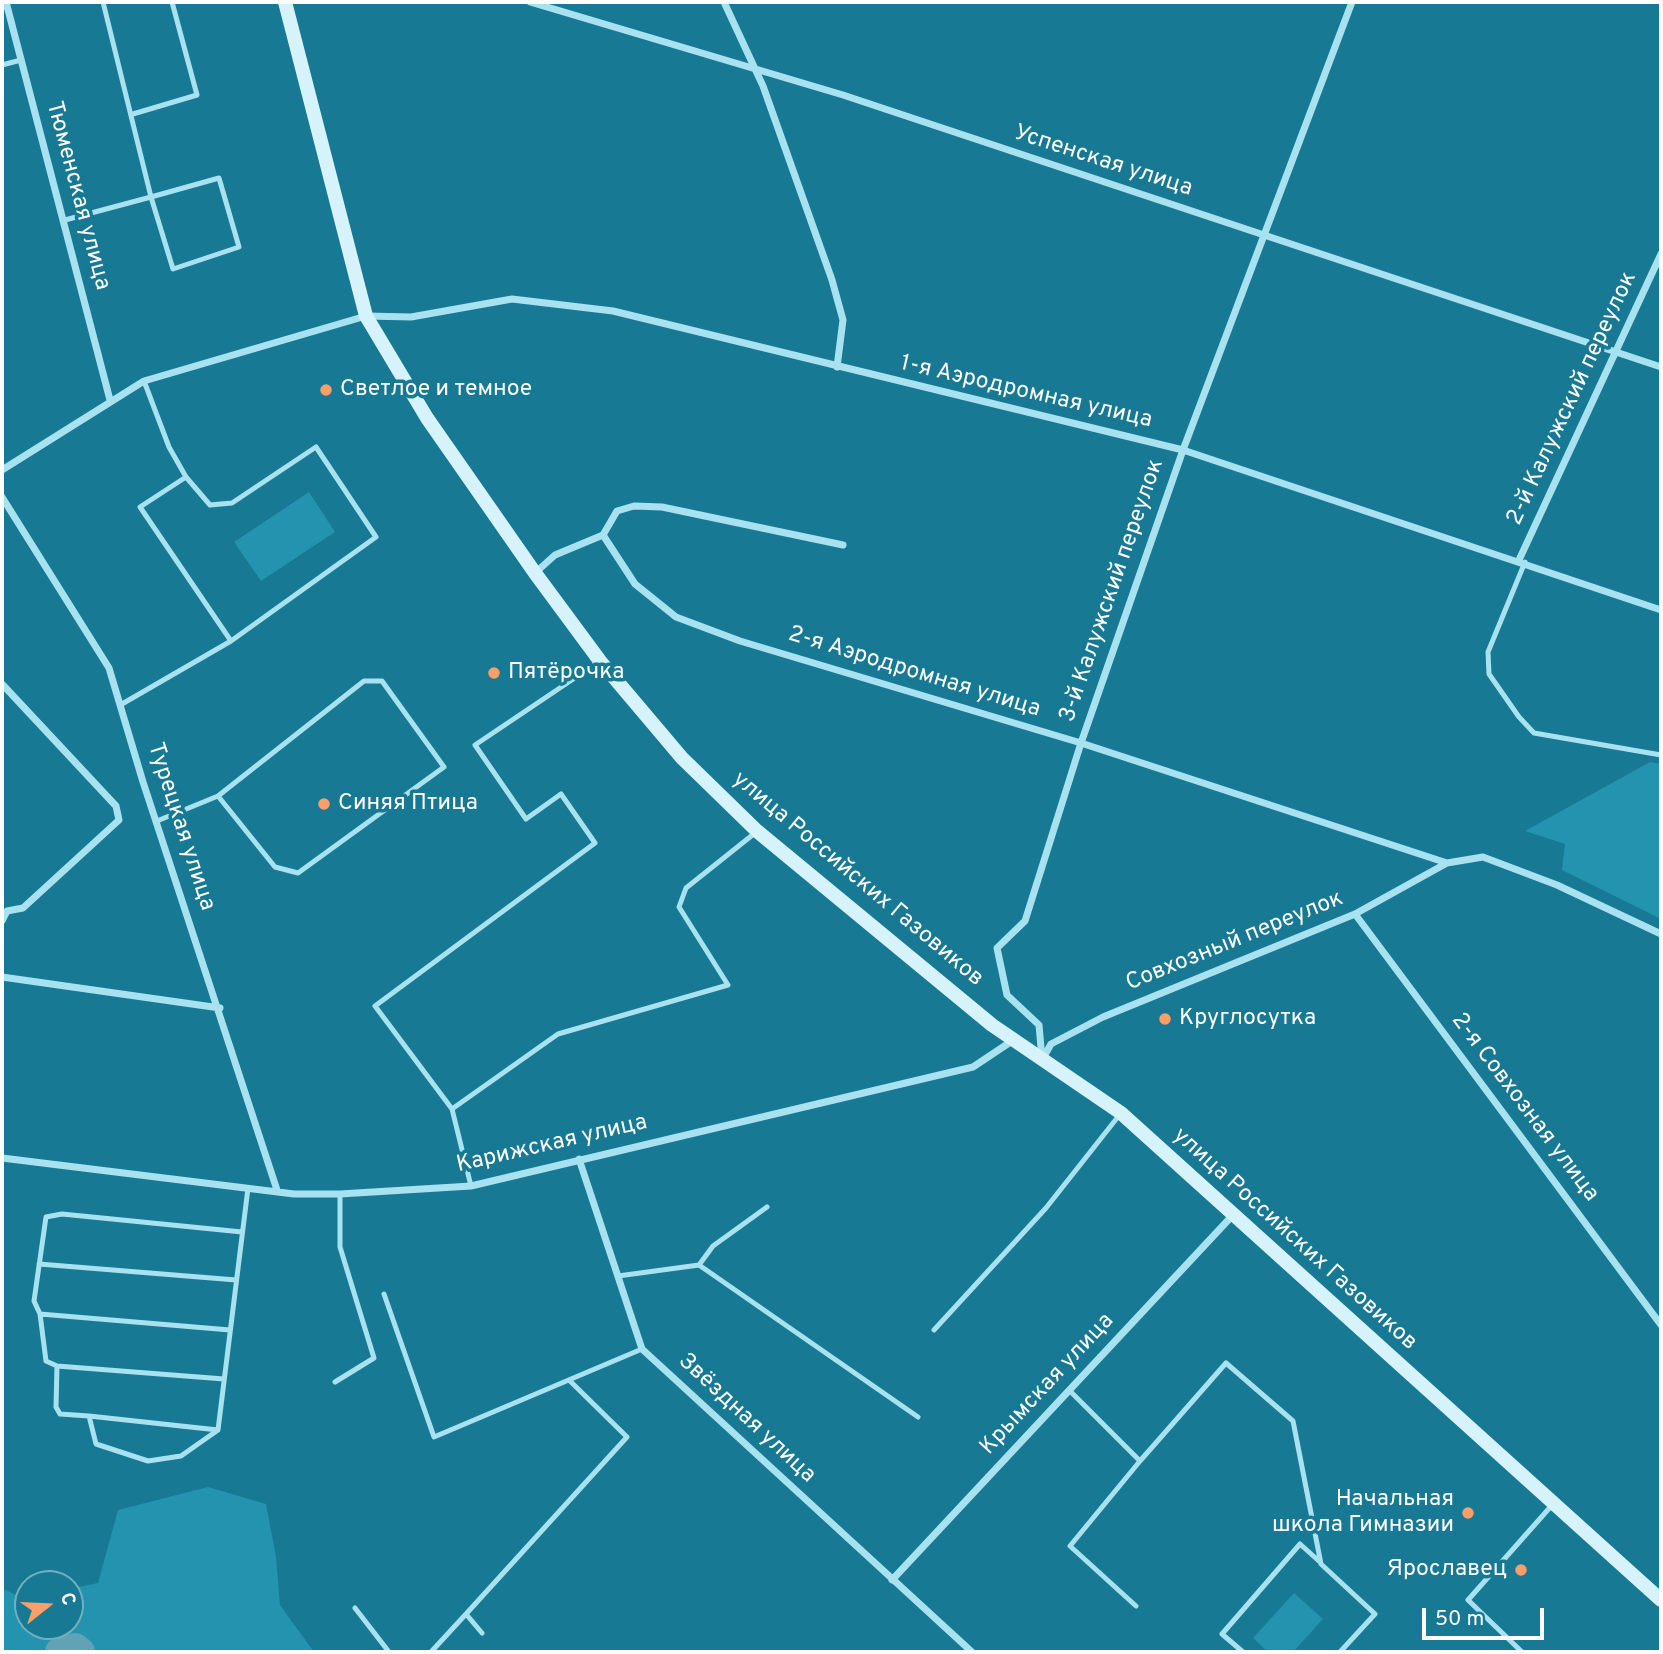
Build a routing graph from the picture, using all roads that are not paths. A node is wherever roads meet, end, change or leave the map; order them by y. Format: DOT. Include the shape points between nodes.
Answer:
graph roads {
  1 [pos="6,2"];
  2 [pos="103,2"];
  3 [pos="172,2"];
  4 [pos="285,2"];
  5 [pos="530,2"];
  6 [pos="724,2"];
  7 [pos="1352,2"];
  8 [pos="22,60"];
  9 [pos="2,65"];
  10 [pos="756,70"];
  11 [pos="133,114"];
  12 [pos="150,197"];
  13 [pos="65,220"];
  14 [pos="1264,236"];
  15 [pos="1661,254"];
  16 [pos="366,316"];
  17 [pos="1615,351"];
  18 [pos="837,367"];
  19 [pos="1661,367"];
  20 [pos="144,382"];
  21 [pos="110,400"];
  22 [pos="1183,450"];
  23 [pos="2,470"];
  24 [pos="186,477"];
  25 [pos="2,496"];
  26 [pos="603,535"];
  27 [pos="843,545"];
  28 [pos="1522,561"];
  29 [pos="535,573"];
  30 [pos="1661,610"];
  31 [pos="230,641"];
  32 [pos="600,661"];
  33 [pos="2,684"];
  34 [pos="122,704"];
  35 [pos="1081,743"];
  36 [pos="1661,755"];
  37 [pos="218,796"];
  38 [pos="157,821"];
  39 [pos="758,831"];
  40 [pos="1447,863"];
  41 [pos="4,908"];
  42 [pos="1355,914"];
  43 [pos="2,920"];
  44 [pos="1661,934"];
  45 [pos="2,977"];
  46 [pos="220,1008"];
  47 [pos="1012,1041"];
  48 [pos="1042,1060"];
  49 [pos="452,1109"];
  50 [pos="1121,1113"];
  51 [pos="2,1158"];
  52 [pos="579,1159"];
  53 [pos="471,1186"];
  54 [pos="248,1188"];
  55 [pos="277,1191"];
  56 [pos="340,1194"];
  57 [pos="767,1207"];
  58 [pos="1232,1216"];
  59 [pos="242,1231"];
  60 [pos="40,1264"];
  61 [pos="699,1265"];
  62 [pos="618,1276"];
  63 [pos="236,1280"];
  64 [pos="384,1294"];
  65 [pos="40,1314"];
  66 [pos="1661,1325"];
  67 [pos="230,1330"];
  68 [pos="934,1330"];
  69 [pos="642,1349"];
  70 [pos="57,1366"];
  71 [pos="224,1379"];
  72 [pos="569,1380"];
  73 [pos="335,1382"];
  74 [pos="1070,1391"];
  75 [pos="89,1416"];
  76 [pos="918,1417"];
  77 [pos="218,1430"];
  78 [pos="1140,1461"];
  79 [pos="1554,1503"];
  80 [pos="1321,1564"];
  81 [pos="892,1580"];
  82 [pos="1661,1600"];
  83 [pos="1136,1606"];
  84 [pos="355,1608"];
  85 [pos="466,1614"];
  86 [pos="482,1633"];
  87 [pos="389,1652"];
  88 [pos="431,1652"];
  89 [pos="972,1652"];
  90 [pos="1243,1652"];
  91 [pos="1340,1652"];
  92 [pos="1522,1652"];
  1 -- 8 [label="street, Тюменская улица"];
  2 -- 11 [label="lane"];
  3 -- 11 [label="lane" via="197,95"];
  4 -- 16 [label="main road, улица Российских Газовиков"];
  5 -- 10 [label="street, Успенская улица"];
  6 -- 10 [label="street"];
  7 -- 14 [label="street, 3-й Калужский переулок"];
  8 -- 9 [label="lane"];
  8 -- 13 [label="street, Тюменская улица"];
  10 -- 14 [label="street, Успенская улица"];
  10 -- 18 [label="street" via="843,320"];
  11 -- 12 [label="lane"];
  12 -- 12 [label="lane" via="173,269 239,247 219,178"];
  12 -- 13 [label="lane"];
  13 -- 21 [label="street, Тюменская улица"];
  14 -- 17 [label="street, Успенская улица"];
  14 -- 22 [label="street, 3-й Калужский переулок"];
  15 -- 17 [label="street, 2-й Калужский переулок"];
  16 -- 18 [label="street, 1-я Аэродромная улица" via="411,317 512,299 613,311"];
  16 -- 20 [label="street, 1-я Аэродромная улица"];
  16 -- 29 [label="main road, улица Российских Газовиков" via="427,418"];
  17 -- 19 [label="street, Успенская улица"];
  17 -- 28 [label="street, 2-й Калужский переулок"];
  18 -- 22 [label="street, 1-я Аэродромная улица"];
  20 -- 21 [label="street, 1-я Аэродромная улица"];
  20 -- 24 [label="lane" via="163,435"];
  21 -- 23 [label="street, 1-я Аэродромная улица"];
  22 -- 28 [label="street, 1-я Аэродромная улица"];
  22 -- 35 [label="street, 3-й Калужский переулок"];
  24 -- 31 [label="lane" via="140,507"];
  24 -- 31 [label="lane" via="210,505 232,503 316,447 376,537"];
  25 -- 34 [label="street, Турецкая улица" via="109,668"];
  26 -- 27 [label="street" via="617,511 635,506"];
  26 -- 29 [label="street" via="555,555"];
  26 -- 35 [label="street, 2-я Аэродромная улица" via="635,584 677,617 740,641"];
  28 -- 30 [label="street, 1-я Аэродромная улица"];
  28 -- 36 [label="lane" via="1488,652 1489,674 1519,716 1534,733"];
  29 -- 32 [label="main road, улица Российских Газовиков"];
  31 -- 34 [label="lane"];
  32 -- 39 [label="main road, улица Российских Газовиков" via="682,758"];
  32 -- 49 [label="lane" via="475,745 526,819 561,794 595,843 375,1006"];
  33 -- 41 [label="street" via="116,806 120,820 23,908"];
  34 -- 38 [label="street, Турецкая улица"];
  35 -- 40 [label="street, 2-я Аэродромная улица"];
  35 -- 48 [label="street, 3-й Калужский переулок" via="1025,921 998,948 1007,995 1039,1024"];
  37 -- 37 [label="lane" via="275,867 298,873 444,767 382,681 364,681"];
  37 -- 38 [label="lane"];
  38 -- 46 [label="street, Турецкая улица"];
  39 -- 47 [label="main road, улица Российских Газовиков"];
  39 -- 49 [label="lane" via="686,888 679,907 728,985 558,1034"];
  40 -- 42 [label="street, Совхозный переулок"];
  40 -- 44 [label="street" via="1483,857 1557,885"];
  41 -- 43 [label="street"];
  42 -- 48 [label="street, Совхозный переулок" via="1103,1017 1051,1044"];
  42 -- 66 [label="street, 2-я Совхозная улица"];
  45 -- 46 [label="street"];
  46 -- 55 [label="street, Турецкая улица"];
  47 -- 48 [label="main road, улица Российских Газовиков"];
  47 -- 52 [label="street, Карижская улица" via="973,1066"];
  48 -- 50 [label="main road, улица Российских Газовиков"];
  49 -- 53 [label="lane"];
  50 -- 58 [label="main road, улица Российских Газовиков"];
  50 -- 68 [label="lane" via="1046,1208"];
  51 -- 54 [label="street, Карижская улица"];
  52 -- 53 [label="street, Карижская улица"];
  52 -- 62 [label="street, Звёздная улица"];
  53 -- 56 [label="street, Карижская улица"];
  54 -- 55 [label="street, Карижская улица"];
  54 -- 59 [label="lane"];
  55 -- 56 [label="street, Карижская улица"];
  56 -- 73 [label="lane" via="340,1247 374,1358"];
  57 -- 61 [label="lane" via="713,1246"];
  58 -- 74 [label="street, Крымская улица"];
  58 -- 79 [label="main road, улица Российских Газовиков"];
  59 -- 60 [label="lane" via="62,1214 46,1217"];
  59 -- 63 [label="lane"];
  60 -- 63 [label="lane"];
  60 -- 65 [label="lane" via="34,1301"];
  61 -- 62 [label="lane"];
  61 -- 76 [label="lane"];
  62 -- 69 [label="street, Звёздная улица"];
  63 -- 67 [label="lane"];
  64 -- 72 [label="lane" via="434,1437"];
  65 -- 67 [label="lane"];
  65 -- 70 [label="lane" via="46,1361"];
  67 -- 71 [label="lane"];
  69 -- 72 [label="lane"];
  69 -- 81 [label="street, Звёздная улица"];
  70 -- 71 [label="lane"];
  70 -- 75 [label="lane" via="56,1407 60,1414"];
  71 -- 77 [label="lane"];
  72 -- 85 [label="lane" via="628,1437"];
  74 -- 78 [label="lane"];
  74 -- 81 [label="street, Крымская улица"];
  75 -- 77 [label="lane"];
  75 -- 77 [label="lane" via="96,1444 148,1461 181,1456"];
  78 -- 80 [label="lane" via="1226,1363 1293,1421"];
  78 -- 83 [label="lane" via="1070,1546"];
  79 -- 82 [label="main road, улица Российских Газовиков"];
  79 -- 92 [label="lane" via="1468,1600"];
  80 -- 90 [label="lane" via="1300,1544 1222,1634"];
  80 -- 91 [label="lane" via="1375,1614"];
  81 -- 89 [label="street, Звёздная улица"];
  84 -- 87 [label="lane"];
  85 -- 86 [label="lane"];
  85 -- 88 [label="lane"];
}
